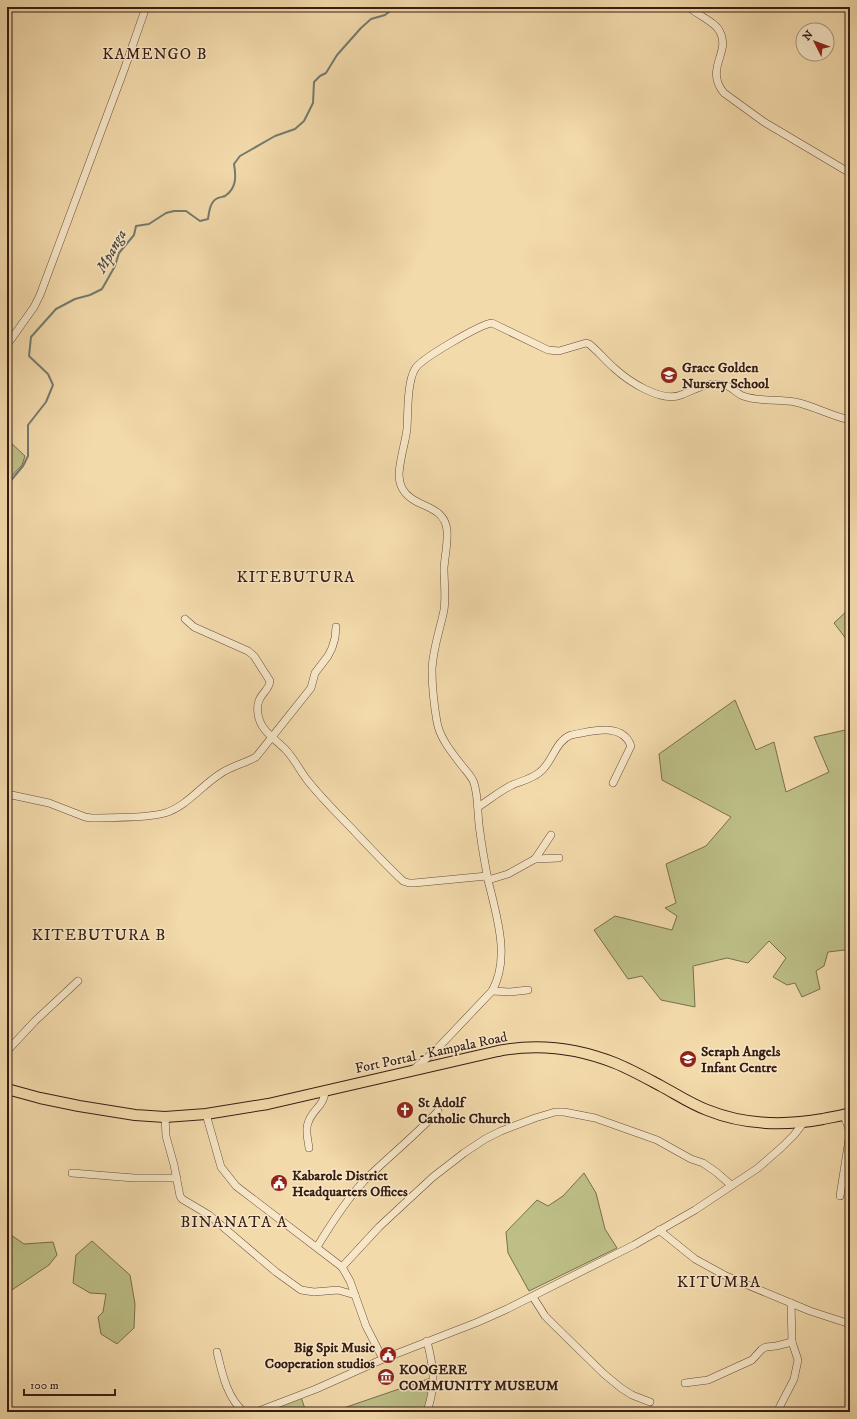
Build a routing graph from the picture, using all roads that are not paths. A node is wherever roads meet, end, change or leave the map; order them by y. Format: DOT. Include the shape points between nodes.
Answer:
graph roads {
  1 [pos="146,7"];
  2 [pos="689,7"];
  3 [pos="850,173"];
  4 [pos="7,345"];
  5 [pos="850,420"];
  6 [pos="185,620"];
  7 [pos="336,627"];
  8 [pos="272,738"];
  9 [pos="613,783"];
  10 [pos="7,794"];
  11 [pos="478,807"];
  12 [pos="551,835"];
  13 [pos="559,858"];
  14 [pos="535,859"];
  15 [pos="488,878"];
  16 [pos="78,981"];
  17 [pos="528,990"];
  18 [pos="492,991"];
  19 [pos="7,1051"];
  20 [pos="413,1070"];
  21 [pos="7,1089"];
  22 [pos="325,1090"];
  23 [pos="438,1111"];
  24 [pos="206,1114"];
  25 [pos="847,1114"];
  26 [pos="165,1117"];
  27 [pos="804,1122"];
  28 [pos="850,1132"];
  29 [pos="309,1148"];
  30 [pos="72,1173"];
  31 [pos="176,1178"];
  32 [pos="731,1185"];
  33 [pos="840,1196"];
  34 [pos="659,1230"];
  35 [pos="317,1247"];
  36 [pos="342,1267"];
  37 [pos="355,1295"];
  38 [pos="533,1297"];
  39 [pos="791,1303"];
  40 [pos="850,1324"];
  41 [pos="427,1341"];
  42 [pos="792,1342"];
  43 [pos="217,1352"];
  44 [pos="383,1359"];
  45 [pos="685,1383"];
  46 [pos="650,1402"];
  47 [pos="244,1412"];
  48 [pos="256,1412"];
  49 [pos="427,1412"];
  50 [pos="777,1412"];
  1 -- 4 [label="street" via="40,295"];
  2 -- 3 [label="street" via="717,26 720,31 722,48 716,72 719,88 724,94 764,122"];
  5 -- 11 [label="street" via="795,402 742,396 726,385 711,384 697,387 670,398 644,389 630,380 589,344 559,352 548,350 492,323 464,336 416,367 411,378 400,482 406,494 435,510 445,523 447,546 444,606 433,663 434,702 440,733 474,782"];
  6 -- 8 [label="street" via="194,627 254,656 270,681 258,700 258,713 260,722"];
  7 -- 8 [label="street" via="332,648 315,673 311,688"];
  8 -- 10 [label="street" via="256,757 231,767 175,808 156,815 85,817 49,802"];
  8 -- 15 [label="street" via="286,750 326,802 403,881 414,883"];
  9 -- 11 [label="street" via="630,750 628,738 610,730 571,735 566,737 540,772"];
  11 -- 15 [label="street"];
  12 -- 14 [label="street"];
  13 -- 14 [label="street"];
  14 -- 15 [label="street" via="508,874"];
  15 -- 18 [label="street" via="501,943 500,963"];
  16 -- 19 [label="street"];
  17 -- 18 [label="street"];
  18 -- 20 [label="street" via="436,1051"];
  20 -- 22 [label="highway, Fort Portal - Kampala Road"];
  20 -- 27 [label="highway, Fort Portal - Kampala Road" via="513,1048 558,1048 588,1053 616,1063 725,1117 770,1123"];
  21 -- 26 [label="highway, Fort Portal - Kampala Road" via="79,1106"];
  22 -- 24 [label="highway, Fort Portal - Kampala Road" via="268,1104"];
  22 -- 29 [label="street" via="324,1099 308,1122"];
  23 -- 35 [label="street" via="363,1182"];
  24 -- 26 [label="highway, Fort Portal - Kampala Road"];
  24 -- 35 [label="street" via="220,1167 236,1186 254,1201"];
  25 -- 27 [label="highway, Fort Portal - Kampala Road"];
  25 -- 28 [label="street"];
  26 -- 31 [label="street" via="166,1136"];
  27 -- 32 [label="street" via="769,1159"];
  28 -- 33 [label="street"];
  30 -- 31 [label="street" via="134,1178"];
  31 -- 37 [label="street" via="182,1199 209,1215 301,1290 338,1290"];
  32 -- 34 [label="street" via="695,1210"];
  32 -- 36 [label="street" via="703,1164 657,1140 595,1118 555,1112 501,1131 464,1153 433,1177 379,1227"];
  34 -- 38 [label="street"];
  34 -- 39 [label="street" via="713,1270"];
  35 -- 36 [label="street"];
  36 -- 37 [label="street"];
  37 -- 44 [label="street" via="366,1326"];
  38 -- 41 [label="street" via="478,1322"];
  38 -- 46 [label="street" via="545,1316 604,1374 626,1392"];
  39 -- 40 [label="street"];
  39 -- 42 [label="street"];
  41 -- 44 [label="street"];
  41 -- 49 [label="street" via="434,1386"];
  42 -- 45 [label="street" via="762,1348 756,1357 748,1362 708,1380"];
  42 -- 50 [label="street" via="798,1360 797,1368"];
  43 -- 47 [label="street" via="230,1395"];
  44 -- 48 [label="street"];
}
